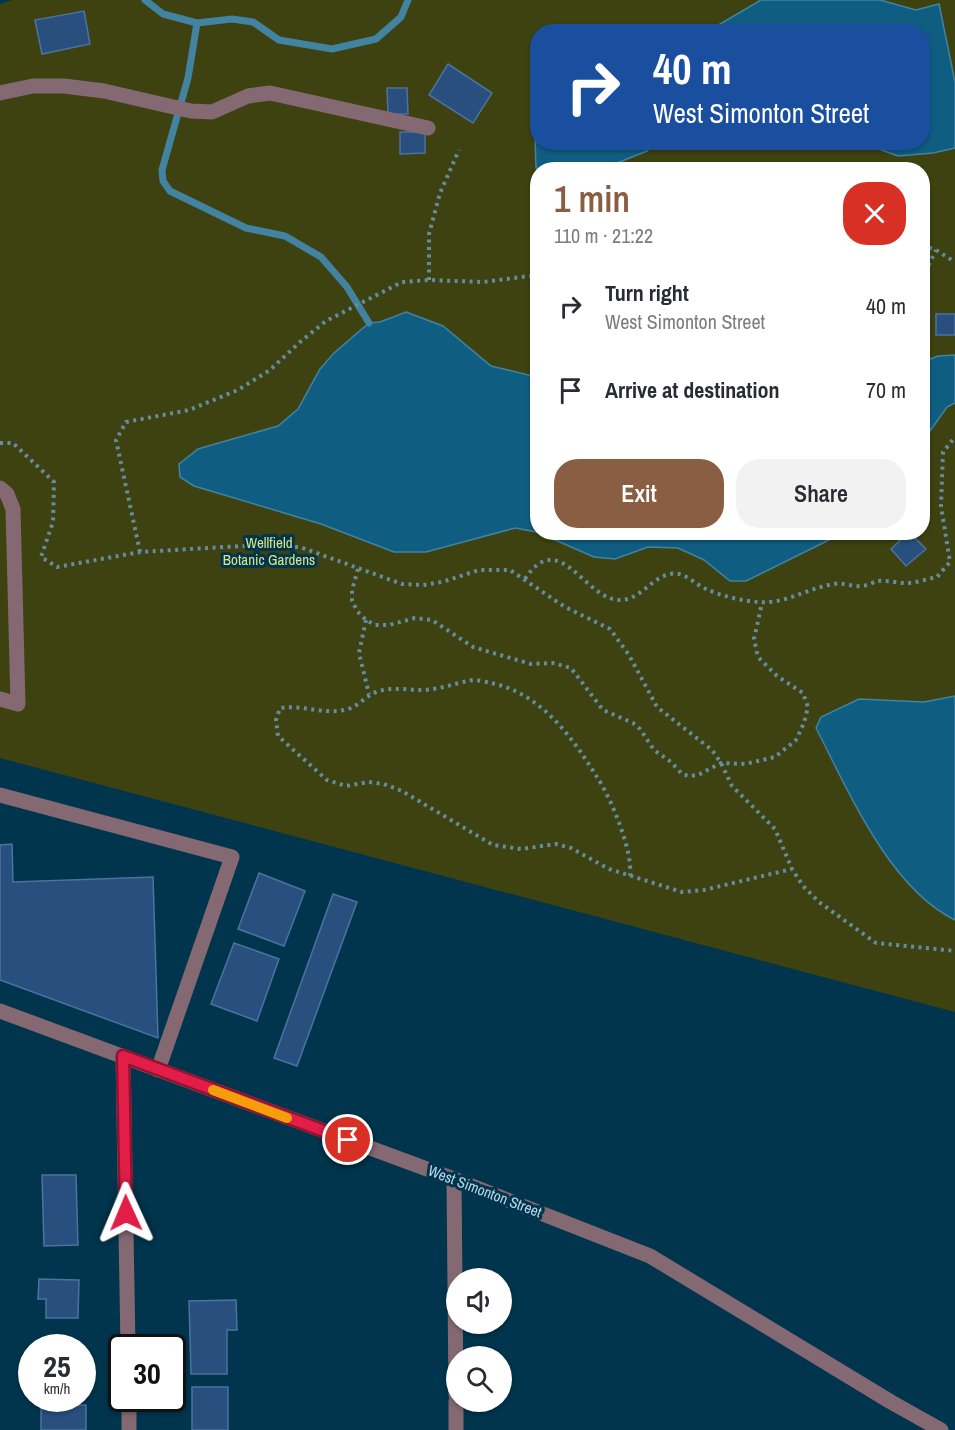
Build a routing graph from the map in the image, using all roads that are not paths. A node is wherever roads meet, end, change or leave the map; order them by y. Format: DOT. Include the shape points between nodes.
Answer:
graph roads {
  1 [pos="0,93"];
  2 [pos="428,128"];
  3 [pos="0,488"];
  4 [pos="0,699"];
  5 [pos="0,795"];
  6 [pos="0,1011"];
  7 [pos="123,1056"];
  8 [pos="158,1070"];
  9 [pos="454,1179"];
  10 [pos="128,1334"];
  11 [pos="456,1346"];
  12 [pos="129,1412"];
  13 [pos="456,1412"];
  14 [pos="129,1430"];
  15 [pos="456,1430"];
  16 [pos="941,1430"];
  1 -- 2 [label="street" via="33,86 63,86 212,112 248,96 270,93"];
  3 -- 4 [label="street" via="13,509 18,705"];
  5 -- 8 [label="street" via="232,857"];
  6 -- 7 [label="street, West Simonton Street"];
  7 -- 8 [label="street, West Simonton Street"];
  7 -- 10 [label="street"];
  8 -- 9 [label="street, West Simonton Street"];
  9 -- 11 [label="street"];
  9 -- 16 [label="street, West Simonton Street" via="650,1256"];
  12 -- 14 [label="street"];
  13 -- 15 [label="street"];
}
